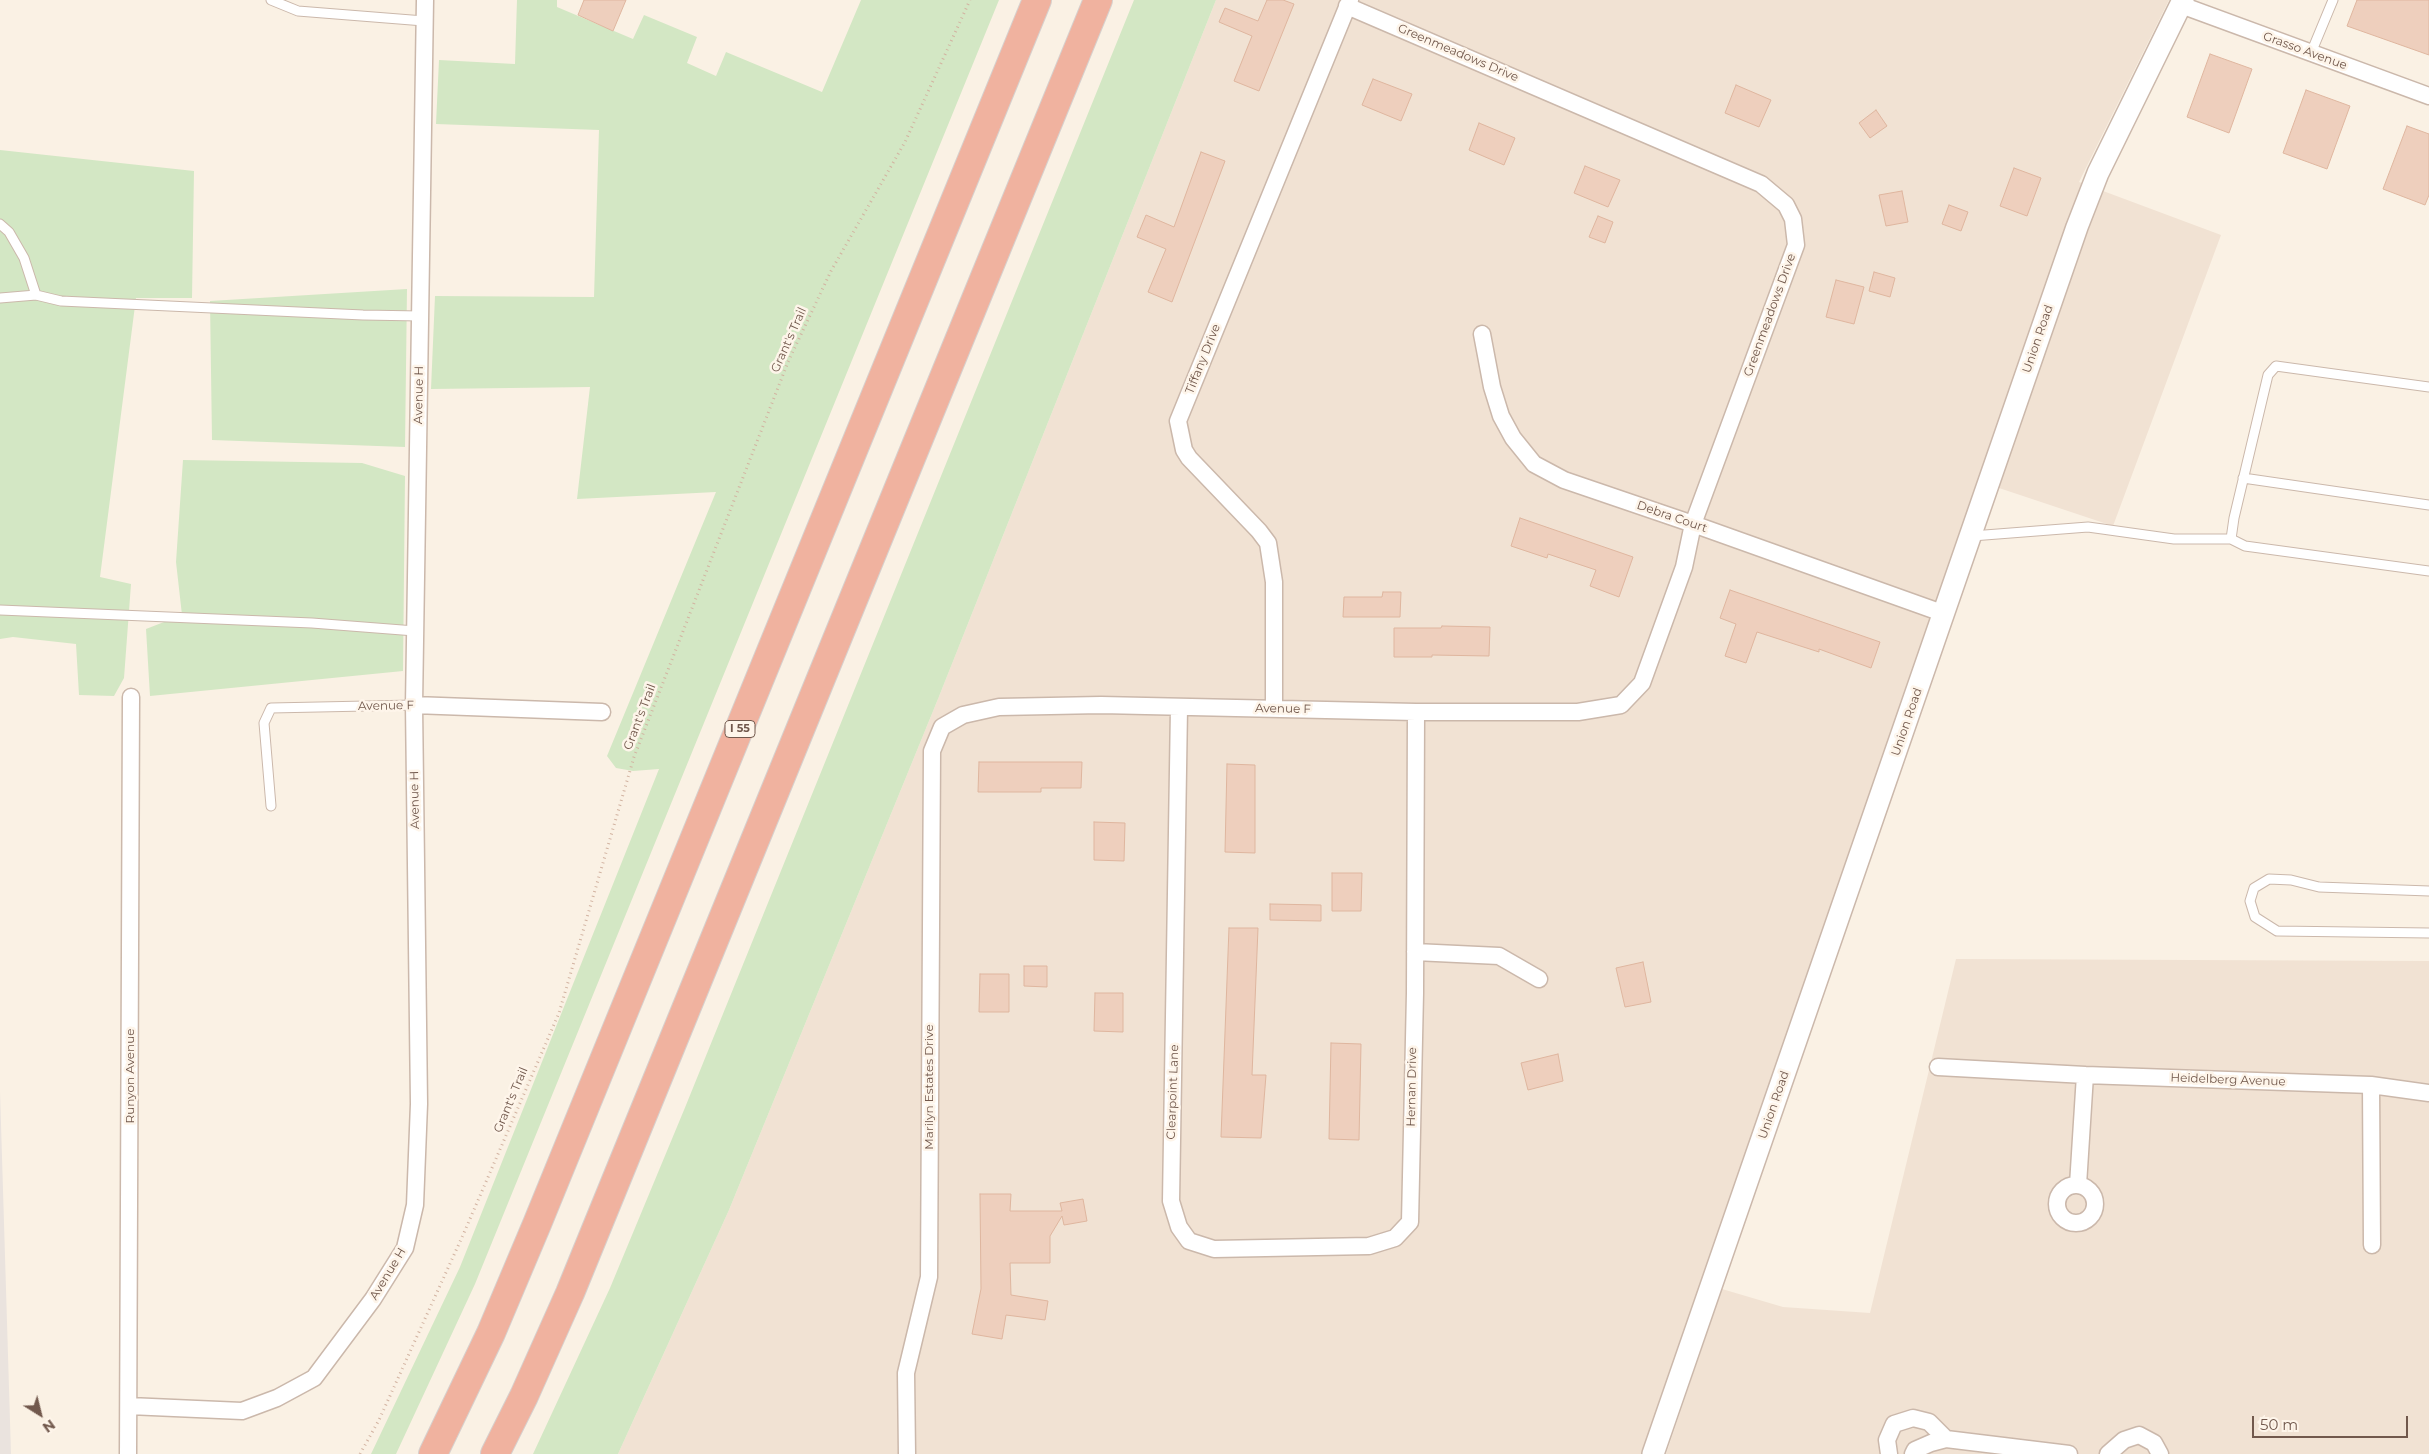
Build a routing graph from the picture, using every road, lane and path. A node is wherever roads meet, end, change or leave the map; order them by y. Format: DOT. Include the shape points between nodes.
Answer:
graph roads {
  1 [pos="272,0"];
  2 [pos="425,0"];
  3 [pos="970,0"];
  4 [pos="1037,0"];
  5 [pos="1098,0"];
  6 [pos="2333,0"];
  7 [pos="1348,3"];
  8 [pos="2182,3"];
  9 [pos="424,21"];
  10 [pos="2311,53"];
  11 [pos="2429,96"];
  12 [pos="0,224"];
  13 [pos="36,294"];
  14 [pos="0,298"];
  15 [pos="420,316"];
  16 [pos="1482,334"];
  17 [pos="2429,386"];
  18 [pos="2243,478"];
  19 [pos="2429,505"];
  20 [pos="1693,524"];
  21 [pos="1971,536"];
  22 [pos="2231,539"];
  23 [pos="2429,571"];
  24 [pos="0,610"];
  25 [pos="1945,614"];
  26 [pos="415,631"];
  27 [pos="131,697"];
  28 [pos="1621,705"];
  29 [pos="414,706"];
  30 [pos="1179,708"];
  31 [pos="1274,709"];
  32 [pos="602,712"];
  33 [pos="1416,712"];
  34 [pos="947,722"];
  35 [pos="271,806"];
  36 [pos="2429,890"];
  37 [pos="2429,933"];
  38 [pos="1415,952"];
  39 [pos="1539,978"];
  40 [pos="1938,1067"];
  41 [pos="2085,1075"];
  42 [pos="2371,1085"];
  43 [pos="2429,1093"];
  44 [pos="2078,1185"];
  45 [pos="1410,1222"];
  46 [pos="2372,1244"];
  47 [pos="129,1406"];
  48 [pos="1946,1439"];
  49 [pos="1914,1452"];
  50 [pos="128,1454"];
  51 [pos="360,1454"];
  52 [pos="433,1454"];
  53 [pos="496,1454"];
  54 [pos="906,1454"];
  55 [pos="1654,1454"];
  56 [pos="1889,1454"];
  57 [pos="2069,1454"];
  58 [pos="2108,1454"];
  59 [pos="2160,1454"];
  1 -- 9 [label="lane" via="298,10"];
  2 -- 9 [label="street, Avenue H"];
  3 -- 51 [label="path, Grant's Trail" via="905,142 830,271 788,362 634,757 559,1013 463,1235 379,1420"];
  4 -- 52 [label="highway, I 55" via="537,1224 491,1333"];
  5 -- 53 [label="highway" via="573,1284"];
  6 -- 10 [label="lane"];
  7 -- 20 [label="street, Greenmeadows Drive" via="1761,184 1786,204 1793,218 1796,245"];
  7 -- 31 [label="street, Tiffany Drive" via="1178,421 1184,450 1189,458 1268,544 1274,582"];
  8 -- 10 [label="street, Grasso Avenue"];
  8 -- 21 [label="street, Union Road" via="2080,218"];
  9 -- 15 [label="street, Avenue H"];
  10 -- 11 [label="street, Grasso Avenue"];
  12 -- 13 [label="lane" via="9,232 24,258"];
  13 -- 14 [label="lane"];
  13 -- 15 [label="lane" via="61,301 121,306"];
  15 -- 26 [label="street, Avenue H"];
  16 -- 20 [label="street, Debra Court" via="1501,416 1513,438 1534,464 1564,480"];
  17 -- 18 [label="lane" via="2276,366 2268,376"];
  18 -- 19 [label="lane"];
  18 -- 22 [label="lane"];
  20 -- 25 [label="street, Debra Court"];
  20 -- 28 [label="street, Greenmeadows Drive" via="1684,567 1642,683"];
  21 -- 22 [label="lane" via="2088,527 2174,539"];
  21 -- 25 [label="street, Union Road"];
  22 -- 23 [label="lane" via="2245,546"];
  24 -- 26 [label="lane" via="312,623"];
  25 -- 55 [label="street, Union Road"];
  26 -- 29 [label="street, Avenue H"];
  27 -- 47 [label="street, Runyon Avenue"];
  28 -- 33 [label="street, Avenue F" via="1578,712"];
  29 -- 32 [label="street, Avenue F"];
  29 -- 35 [label="lane, Avenue F" via="271,708 264,723"];
  29 -- 47 [label="street, Avenue H" via="418,1160 415,1205 405,1248 373,1299 314,1378 277,1398 242,1411 189,1406"];
  30 -- 31 [label="street, Avenue F"];
  30 -- 34 [label="street, Avenue F" via="1101,705 999,707"];
  30 -- 45 [label="street, Clearpoint Lane" via="1170,1201 1179,1227 1189,1240 1214,1249 1369,1246 1395,1238"];
  31 -- 33 [label="street, Avenue F"];
  33 -- 38 [label="street, Hernan Drive"];
  34 -- 54 [label="street, Marilyn Estates Drive" via="939,732 932,751 929,1277 906,1373"];
  36 -- 37 [label="lane" via="2319,887 2269,879 2254,888 2250,901 2255,918 2277,931"];
  38 -- 39 [label="street" via="1498,956"];
  38 -- 45 [label="street, Hernan Drive"];
  40 -- 41 [label="street, Heidelberg Avenue"];
  41 -- 42 [label="street, Heidelberg Avenue"];
  41 -- 44 [label="street"];
  42 -- 43 [label="street, Heidelberg Avenue"];
  42 -- 46 [label="street"];
  47 -- 50 [label="street, Runyon Avenue"];
  48 -- 49 [label="street"];
  48 -- 56 [label="street" via="1929,1422 1913,1418 1894,1424 1887,1440"];
  48 -- 57 [label="street"];
  58 -- 59 [label="street" via="2124,1440 2139,1434 2154,1443"];
}
